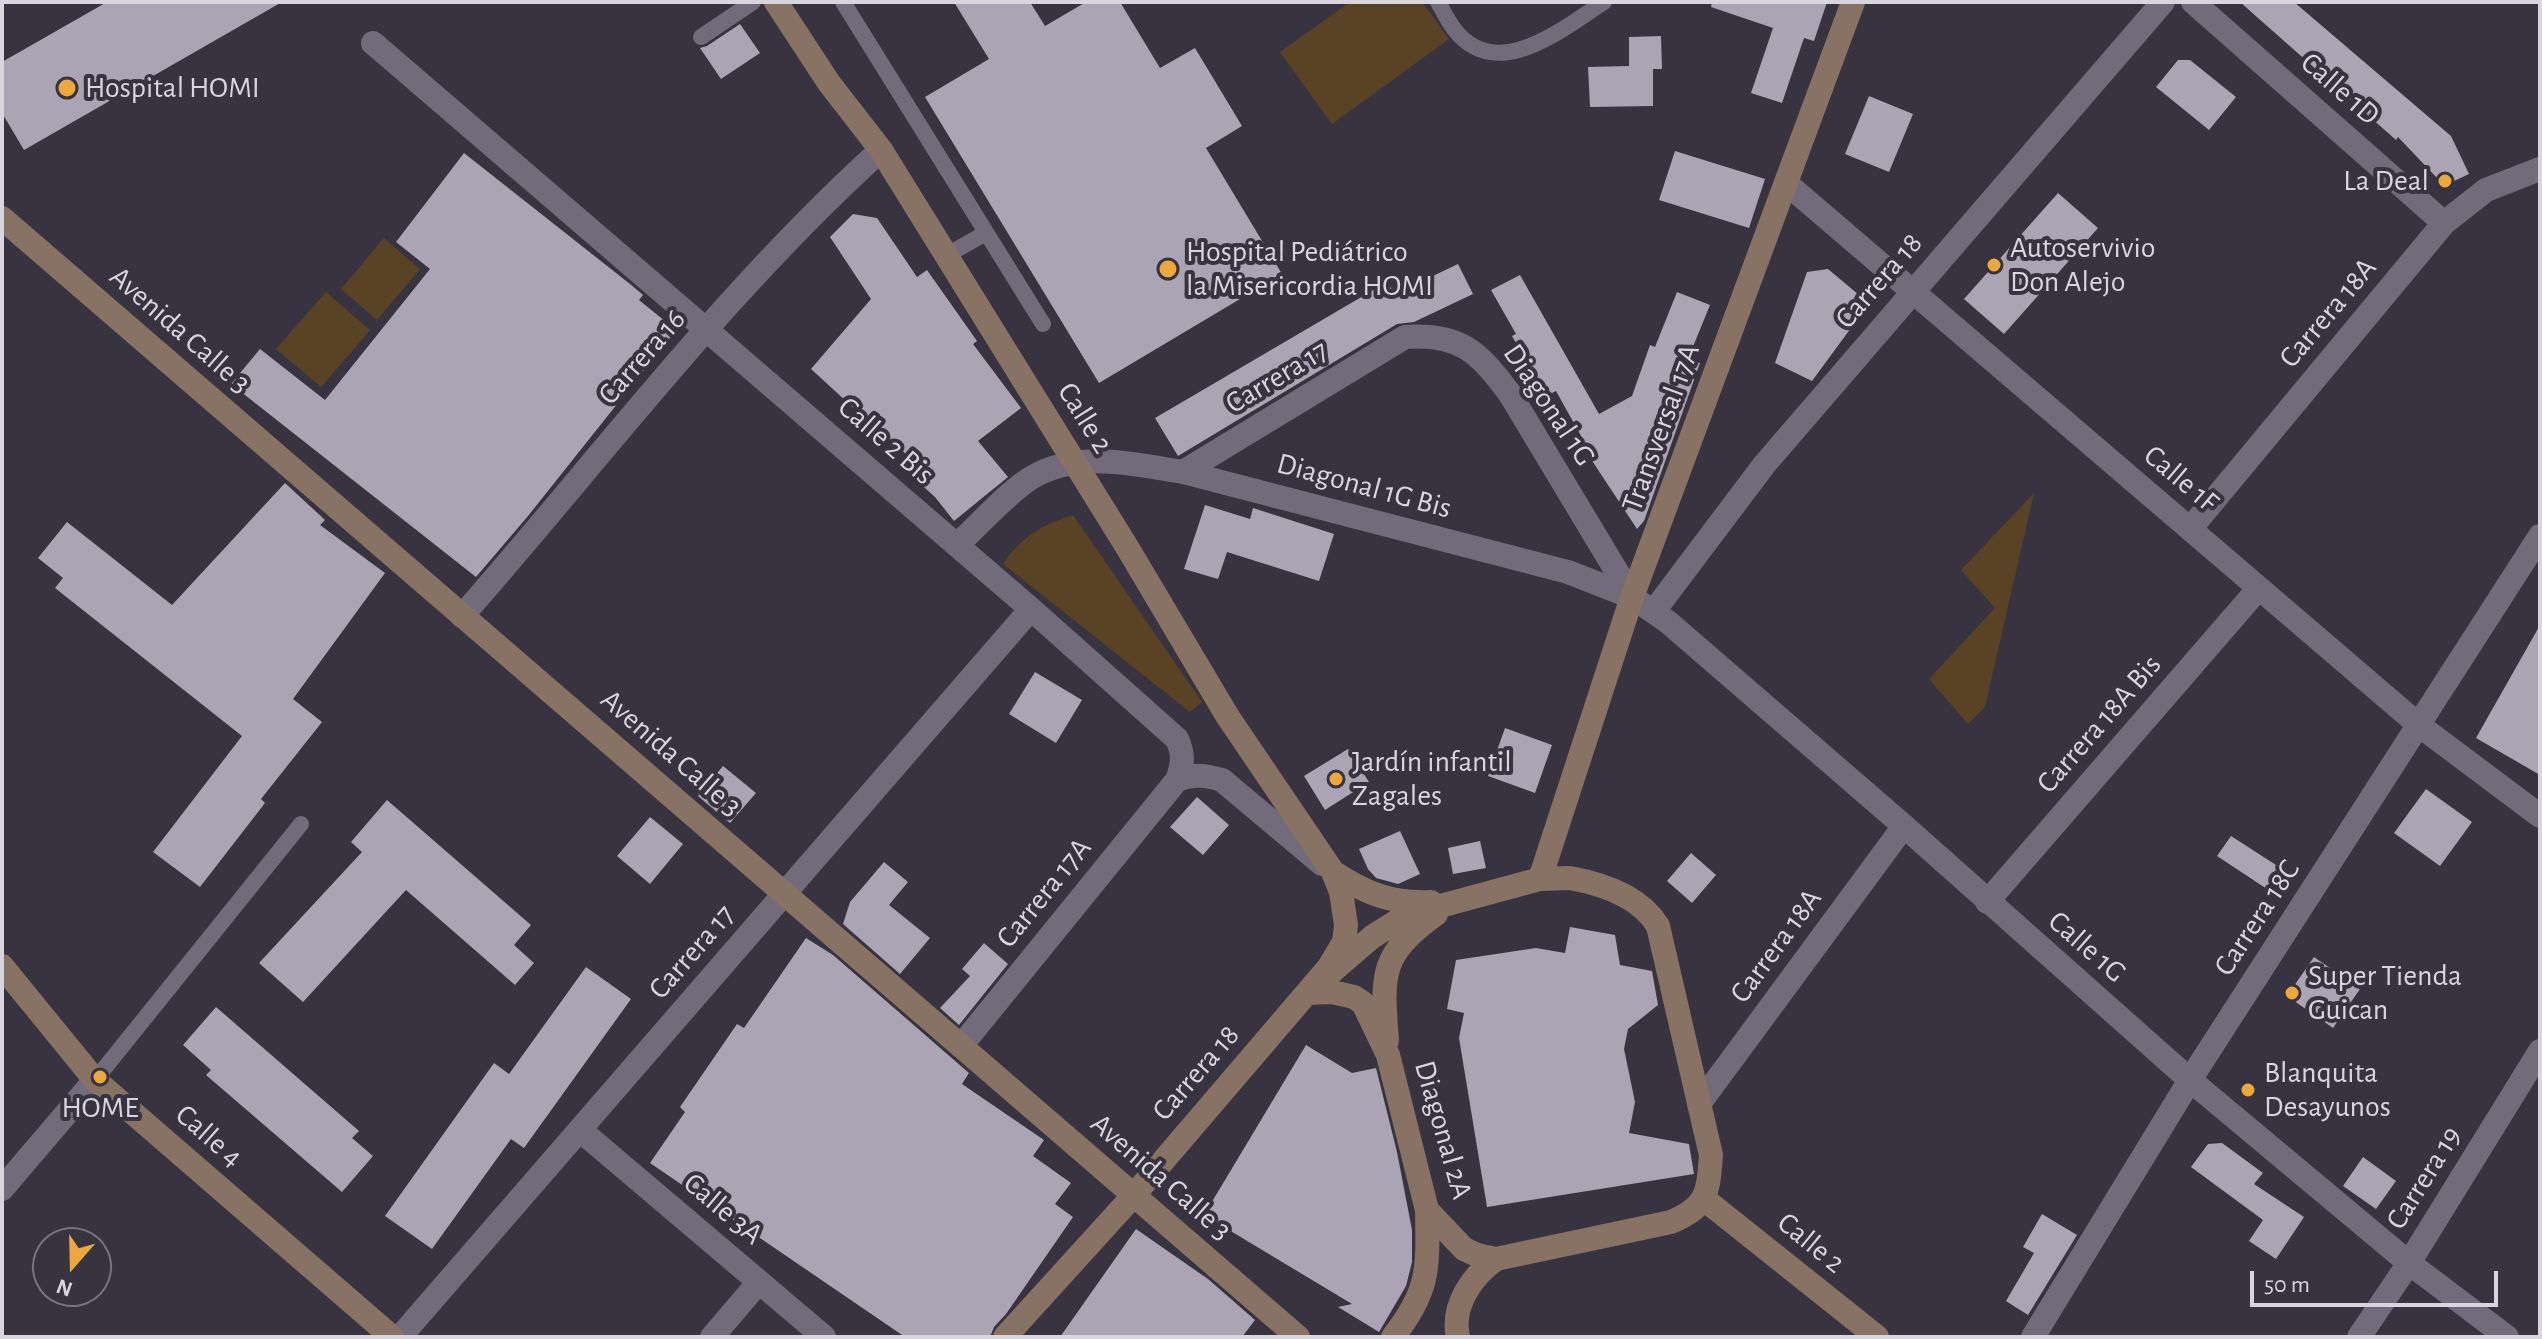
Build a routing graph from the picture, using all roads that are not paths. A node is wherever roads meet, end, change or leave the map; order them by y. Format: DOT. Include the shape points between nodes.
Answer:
graph roads {
  1 [pos="753,2"];
  2 [pos="776,2"];
  3 [pos="843,2"];
  4 [pos="1438,2"];
  5 [pos="1604,2"];
  6 [pos="1853,2"];
  7 [pos="2163,2"];
  8 [pos="2193,2"];
  9 [pos="701,37"];
  10 [pos="373,43"];
  11 [pos="881,150"];
  12 [pos="2540,169"];
  13 [pos="1786,183"];
  14 [pos="2,218"];
  15 [pos="2444,223"];
  16 [pos="986,233"];
  17 [pos="947,255"];
  18 [pos="1912,292"];
  19 [pos="1043,324"];
  20 [pos="708,329"];
  21 [pos="1405,337"];
  22 [pos="1075,462"];
  23 [pos="1183,472"];
  24 [pos="2190,529"];
  25 [pos="2540,536"];
  26 [pos="957,545"];
  27 [pos="2259,588"];
  28 [pos="1632,597"];
  29 [pos="1031,609"];
  30 [pos="1654,611"];
  31 [pos="462,616"];
  32 [pos="2420,726"];
  33 [pos="1177,780"];
  34 [pos="2540,816"];
  35 [pos="301,824"];
  36 [pos="1904,826"];
  37 [pos="1333,872"];
  38 [pos="1540,879"];
  39 [pos="784,894"];
  40 [pos="1455,901"];
  41 [pos="1987,902"];
  42 [pos="2,966"];
  43 [pos="1307,993"];
  44 [pos="961,1046"];
  45 [pos="2540,1051"];
  46 [pos="1388,1055"];
  47 [pos="95,1080"];
  48 [pos="2190,1080"];
  49 [pos="1699,1104"];
  50 [pos="580,1130"];
  51 [pos="2,1189"];
  52 [pos="1134,1195"];
  53 [pos="1704,1199"];
  54 [pos="1427,1210"];
  55 [pos="1496,1259"];
  56 [pos="2409,1263"];
  57 [pos="759,1282"];
  58 [pos="392,1337"];
  59 [pos="400,1337"];
  60 [pos="712,1337"];
  61 [pos="824,1337"];
  62 [pos="1005,1337"];
  63 [pos="1298,1337"];
  64 [pos="1393,1337"];
  65 [pos="1458,1337"];
  66 [pos="1877,1337"];
  67 [pos="2033,1337"];
  68 [pos="2359,1337"];
  69 [pos="2507,1337"];
  1 -- 9 [label="lane"];
  2 -- 11 [label="street, Calle 2"];
  3 -- 16 [label="lane"];
  4 -- 5 [label="lane" via="1470,43 1505,53 1533,47"];
  6 -- 13 [label="street, Transversal 17A"];
  7 -- 18 [label="street, Carrera 18"];
  8 -- 15 [label="street, Calle 1D"];
  10 -- 20 [label="street, Calle 2 Bis"];
  11 -- 17 [label="street, Calle 2"];
  11 -- 20 [label="street, Carrera 16" via="798,229"];
  12 -- 15 [label="street, Carrera 18A" via="2486,190"];
  13 -- 18 [label="street, Calle 1F"];
  13 -- 28 [label="street, Transversal 17A"];
  14 -- 31 [label="street, Avenida Calle 3"];
  15 -- 24 [label="street, Carrera 18A"];
  16 -- 17 [label="lane"];
  16 -- 19 [label="lane"];
  17 -- 22 [label="street, Calle 2"];
  18 -- 24 [label="street, Calle 1F"];
  18 -- 30 [label="street, Carrera 18" via="1764,465"];
  20 -- 26 [label="street, Calle 2 Bis"];
  20 -- 31 [label="street, Carrera 16"];
  21 -- 23 [label="street, Carrera 17"];
  21 -- 28 [label="street, Diagonal 1G" via="1446,338 1488,364"];
  22 -- 23 [label="street, Diagonal 1G Bis" via="1119,462"];
  22 -- 26 [label="street, Diagonal 1G Bis" via="1028,480"];
  22 -- 37 [label="street, Calle 2" via="1228,717"];
  23 -- 28 [label="street, Diagonal 1G Bis" via="1568,572"];
  24 -- 27 [label="street, Calle 1F"];
  25 -- 32 [label="street, Carrera 18C"];
  26 -- 29 [label="street, Calle 2 Bis"];
  27 -- 32 [label="street, Calle 1F"];
  27 -- 41 [label="street, Carrera 18A Bis"];
  28 -- 30 [label="street, Calle 1G"];
  28 -- 38 [label="street, Transversal 17A"];
  29 -- 33 [label="street, Calle 2 Bis" via="1169,729 1182,750"];
  29 -- 39 [label="street, Carrera 17"];
  30 -- 36 [label="street, Calle 1G"];
  31 -- 39 [label="street, Avenida Calle 3"];
  32 -- 34 [label="street, Calle 1F"];
  32 -- 48 [label="street, Carrera 18C"];
  33 -- 37 [label="street" via="1205,775 1222,780"];
  33 -- 44 [label="street, Carrera 17A"];
  35 -- 47 [label="lane"];
  36 -- 41 [label="street, Calle 1G"];
  36 -- 49 [label="street, Carrera 18A"];
  37 -- 40 [label="street, Carrera 18" via="1383,898"];
  37 -- 43 [label="street, Carrera 18" via="1344,907 1344,942"];
  38 -- 40 [label="street, Carrera 18"];
  38 -- 49 [label="street, Carrera 18" via="1591,882 1651,914"];
  39 -- 44 [label="street, Avenida Calle 3"];
  39 -- 50 [label="street, Carrera 17"];
  40 -- 43 [label="street, Carrera 18" via="1407,915 1372,937"];
  40 -- 46 [label="street, Carrera 18" via="1412,931 1390,961 1384,995"];
  41 -- 48 [label="street, Calle 1G"];
  42 -- 47 [label="street, Calle 4"];
  43 -- 46 [label="street, Diagonal 2A" via="1332,992 1363,1003"];
  43 -- 52 [label="street, Carrera 18"];
  44 -- 52 [label="street, Avenida Calle 3"];
  45 -- 56 [label="street, Carrera 19"];
  46 -- 54 [label="street, Diagonal 2A"];
  47 -- 51 [label="street"];
  47 -- 58 [label="street, Calle 4"];
  48 -- 56 [label="street, Calle 1G"];
  48 -- 67 [label="street, Carrera 18C"];
  49 -- 53 [label="street" via="1711,1155"];
  50 -- 57 [label="street, Calle 3A"];
  50 -- 59 [label="street, Carrera 17"];
  52 -- 62 [label="street, Carrera 18"];
  52 -- 63 [label="street, Avenida Calle 3"];
  53 -- 55 [label="street" via="1671,1222"];
  53 -- 66 [label="street, Calle 2"];
  54 -- 55 [label="street, Diagonal 2A" via="1464,1249"];
  54 -- 64 [label="street" via="1422,1292"];
  55 -- 65 [label="street" via="1472,1279 1458,1315"];
  56 -- 68 [label="street, Carrera 19"];
  56 -- 69 [label="street, Calle 1G"];
  57 -- 60 [label="street"];
  57 -- 61 [label="street, Calle 3A"];
}
